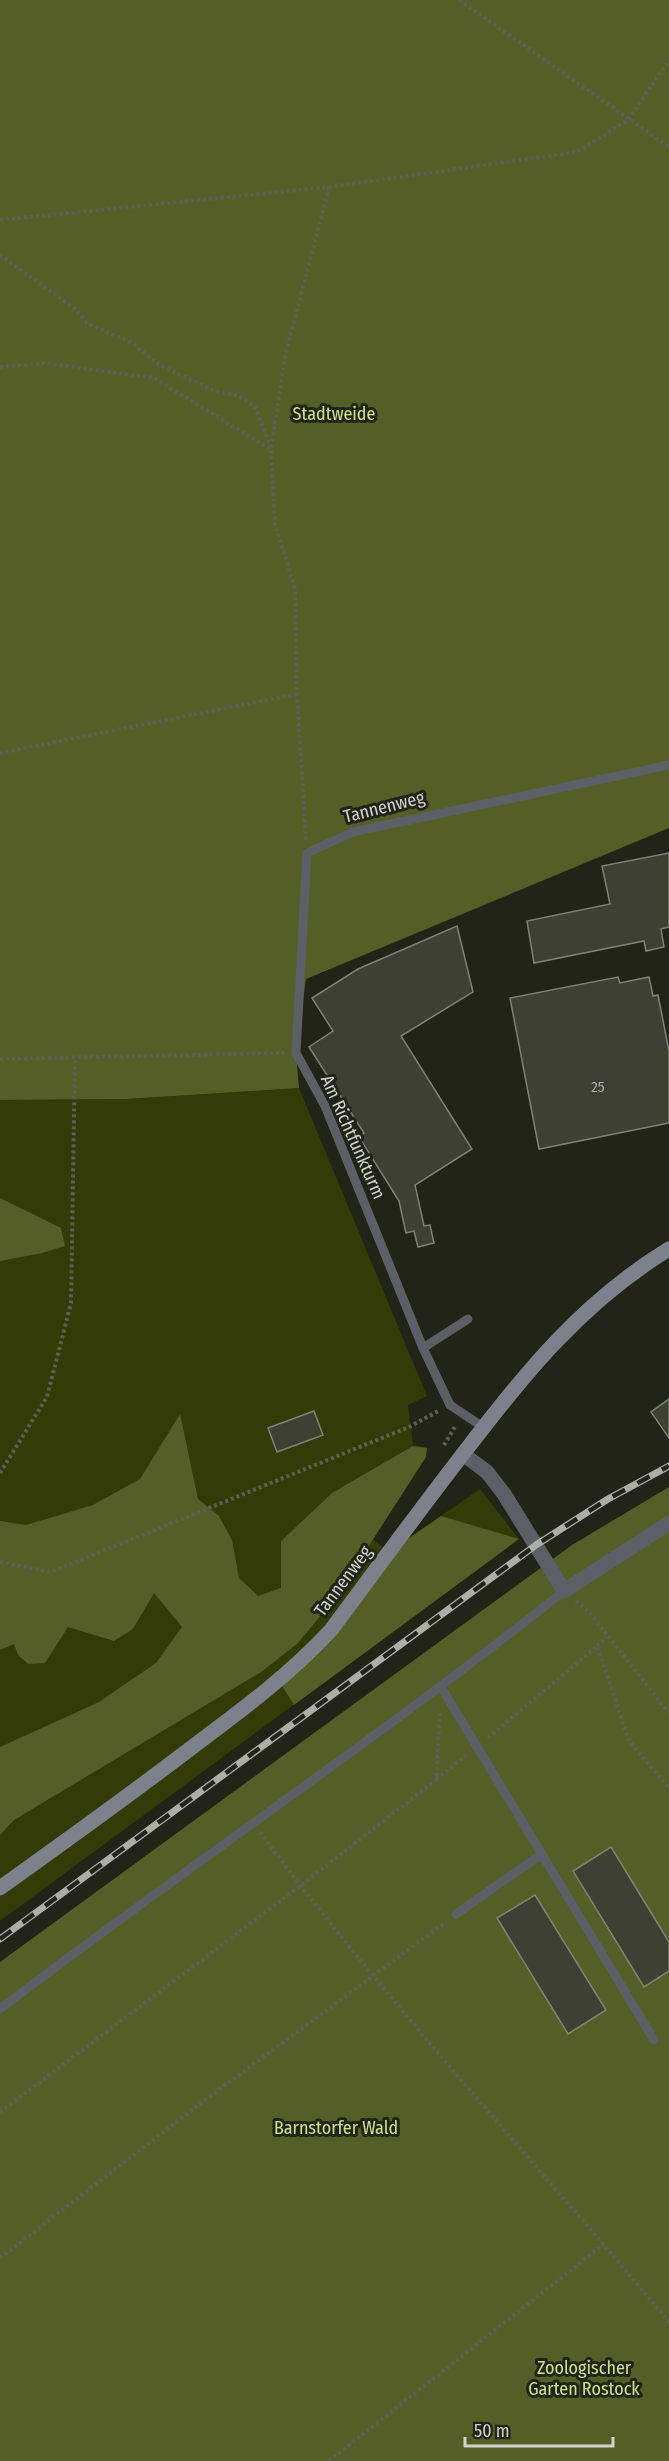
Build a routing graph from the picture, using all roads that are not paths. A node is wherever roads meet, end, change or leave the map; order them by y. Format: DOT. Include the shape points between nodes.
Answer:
graph roads {
  1 [pos="669,765"];
  2 [pos="296,1053"];
  3 [pos="669,1249"];
  4 [pos="468,1319"];
  5 [pos="423,1348"];
  6 [pos="483,1427"];
  7 [pos="463,1454"];
  8 [pos="669,1523"];
  9 [pos="564,1591"];
  10 [pos="441,1687"];
  11 [pos="542,1854"];
  12 [pos="0,1888"];
  13 [pos="456,1914"];
  14 [pos="0,2009"];
  15 [pos="654,2040"];
  1 -- 2 [label="lane, Tannenweg" via="353,832 307,853"];
  2 -- 5 [label="lane, Am Richtfunkturm" via="325,1106"];
  3 -- 6 [label="street, Tannenweg" via="590,1306 554,1342"];
  4 -- 5 [label="lane"];
  5 -- 6 [label="lane, Am Richtfunkturm" via="450,1405"];
  6 -- 7 [label="street, Tannenweg"];
  7 -- 9 [label="street" via="487,1472 504,1494"];
  7 -- 12 [label="street, Tannenweg" via="310,1653 189,1750"];
  8 -- 9 [label="street"];
  9 -- 10 [label="lane"];
  10 -- 11 [label="lane"];
  10 -- 14 [label="lane"];
  11 -- 13 [label="lane"];
  11 -- 15 [label="lane"];
}
